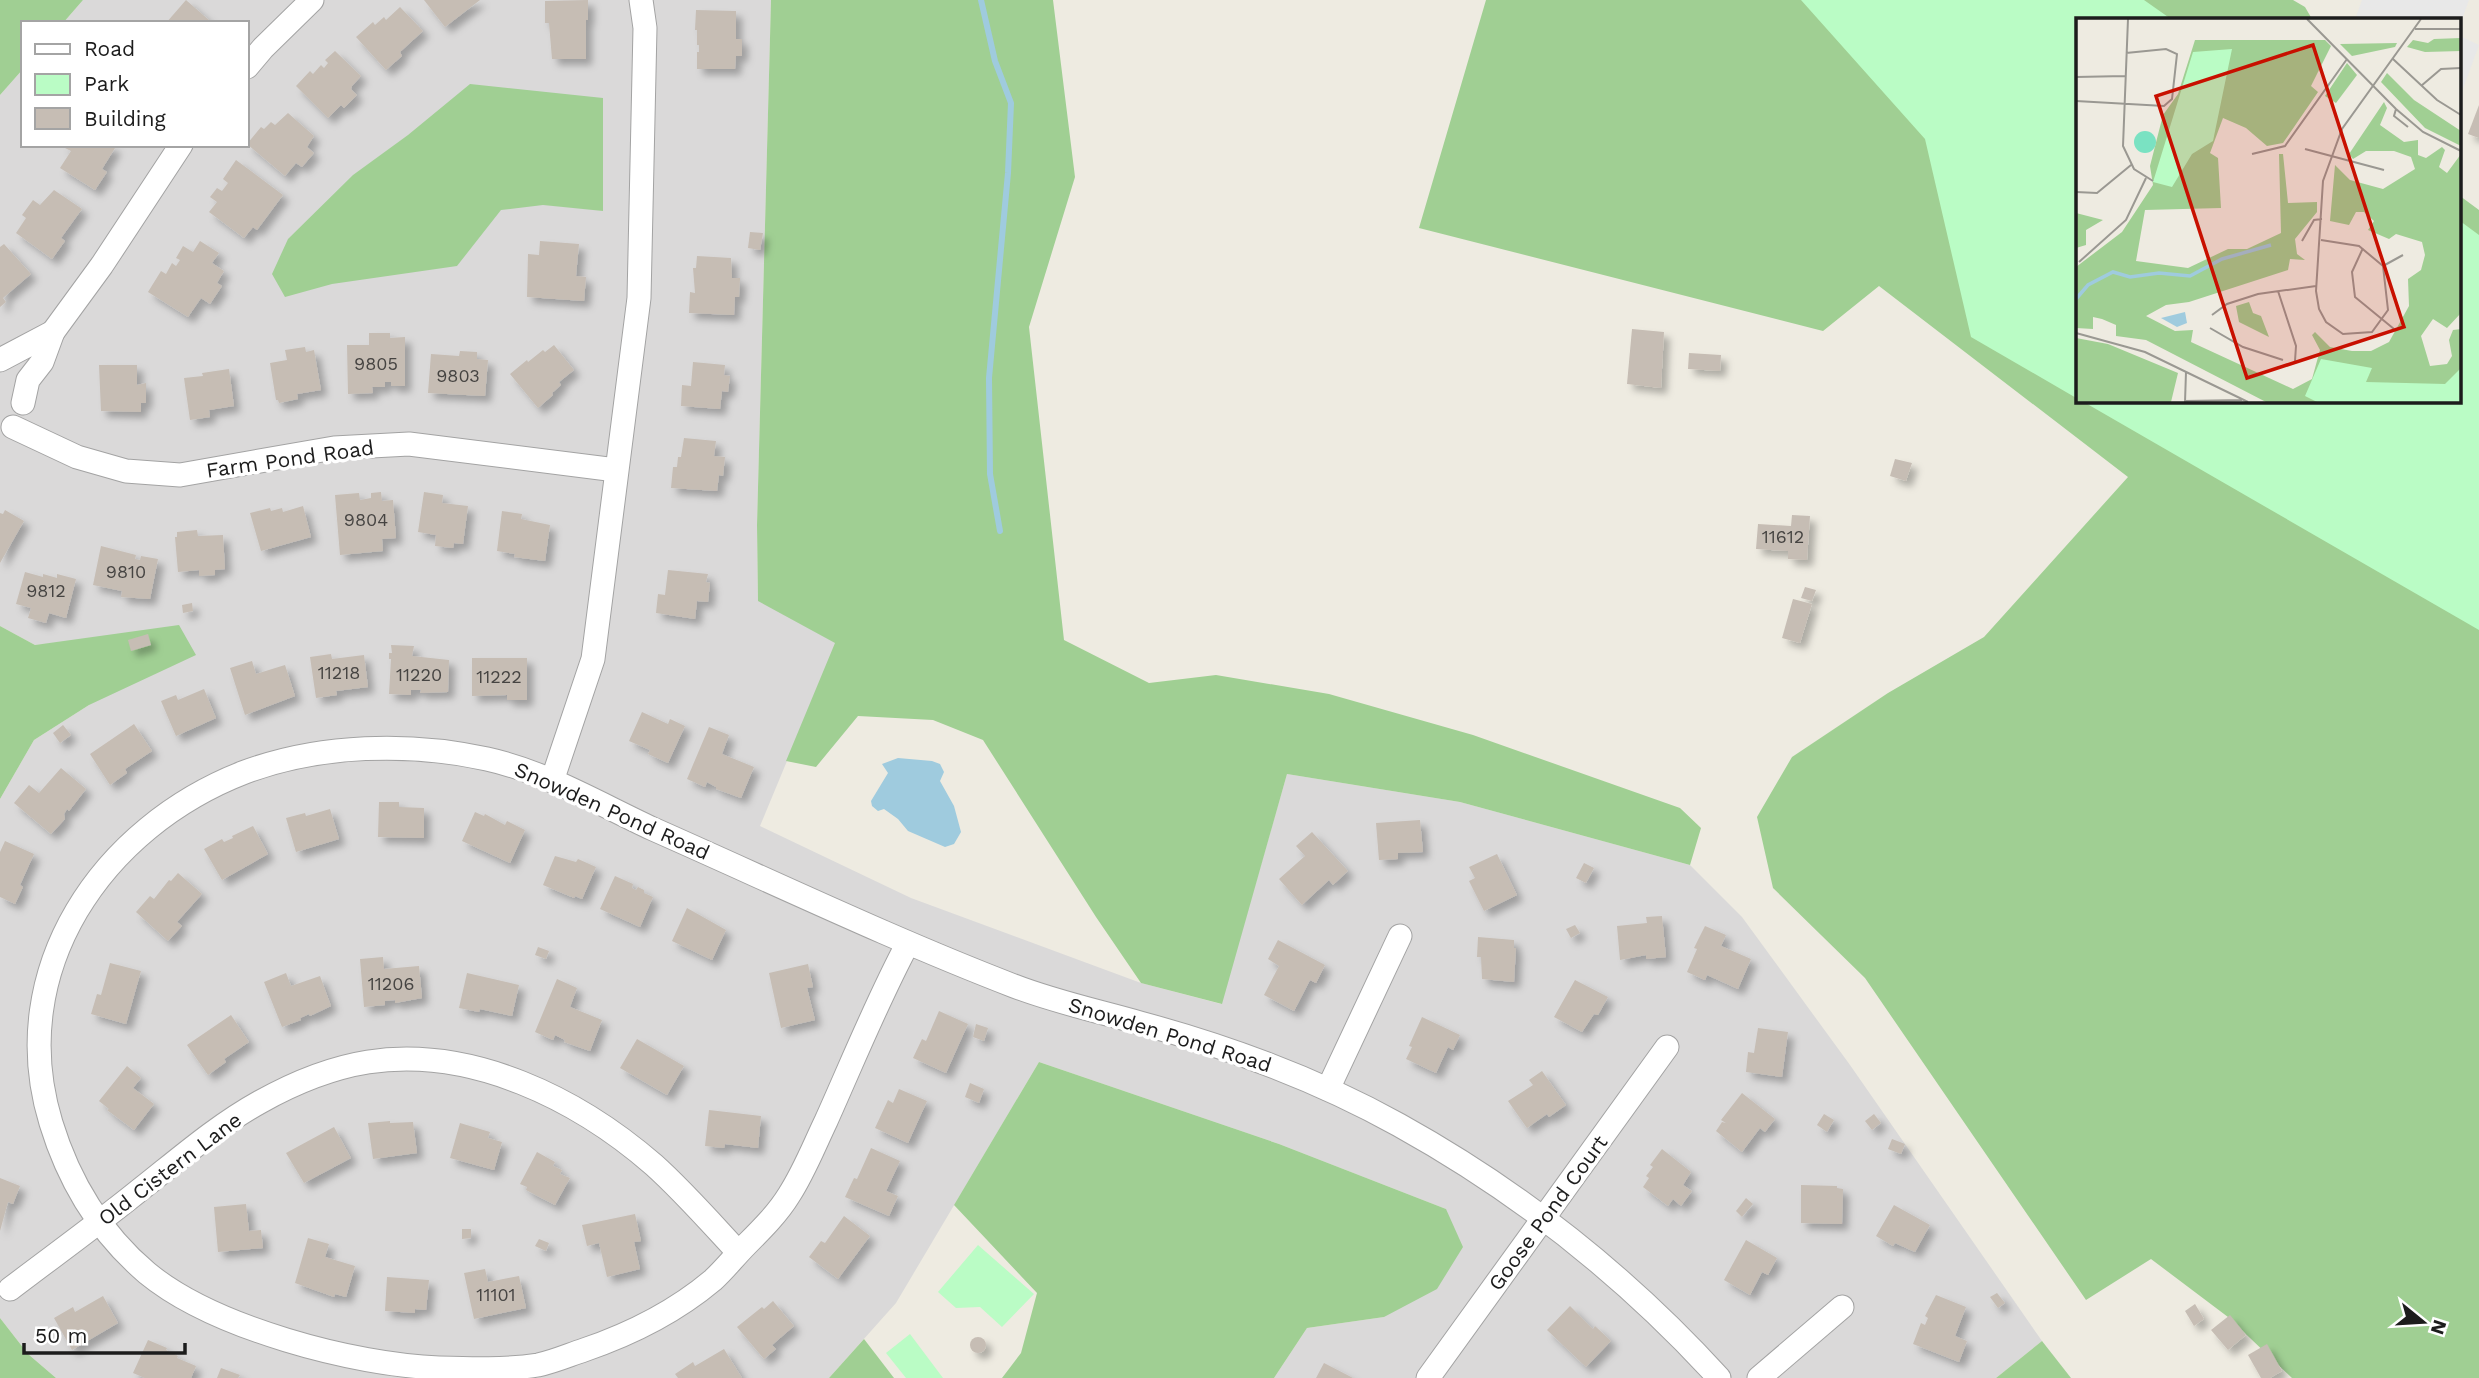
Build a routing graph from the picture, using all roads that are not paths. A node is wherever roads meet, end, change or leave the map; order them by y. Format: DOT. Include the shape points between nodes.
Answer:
graph roads {
  1 [pos="312,0"];
  2 [pos="641,0"];
  3 [pos="248,66"];
  4 [pos="180,147"];
  5 [pos="53,332"];
  6 [pos="0,360"];
  7 [pos="0,368"];
  8 [pos="23,404"];
  9 [pos="7,431"];
  10 [pos="617,470"];
  11 [pos="552,781"];
  12 [pos="1400,936"];
  13 [pos="908,943"];
  14 [pos="1667,1047"];
  15 [pos="1328,1089"];
  16 [pos="1544,1218"];
  17 [pos="100,1222"];
  18 [pos="738,1252"];
  19 [pos="10,1289"];
  20 [pos="1842,1307"];
  21 [pos="543,1371"];
  22 [pos="1428,1378"];
  23 [pos="1718,1378"];
  24 [pos="1759,1378"];
  1 -- 3 [label="street"];
  2 -- 10 [label="street" via="645,28 639,298"];
  4 -- 5 [label="street, Farm Pond Road"];
  5 -- 6 [label="street, Farm Pond Road"];
  5 -- 8 [label="street, Farm Pond Road" via="42,362 28,380"];
  7 -- 8 [label="street" via="20,387"];
  8 -- 9 [label="street, Farm Pond Road" via="20,416"];
  9 -- 10 [label="street, Farm Pond Road" via="126,471 180,475 334,448 409,444"];
  10 -- 11 [label="street" via="593,659"];
  11 -- 13 [label="street, Snowden Pond Road"];
  11 -- 17 [label="street, Snowden Pond Road" via="517,766 446,752 331,752 247,771 207,790 132,840 80,903 62,939 46,989 40,1030 40,1070 61,1156"];
  12 -- 15 [label="street"];
  13 -- 15 [label="street, Snowden Pond Road" via="1017,987 1210,1044"];
  13 -- 18 [label="street, Snowden Pond Road" via="788,1198"];
  14 -- 16 [label="street, Goose Pond Court"];
  15 -- 16 [label="street, Snowden Pond Road" via="1403,1127"];
  16 -- 22 [label="street, Goose Pond Court"];
  16 -- 23 [label="street, Snowden Pond Road" via="1643,1300"];
  17 -- 18 [label="street, Old Cistern Lane" via="205,1137 299,1082 370,1061 435,1061 510,1078 603,1125 670,1180"];
  17 -- 19 [label="street, Old Cistern Lane"];
  17 -- 21 [label="street, Snowden Pond Road" via="122,1249 179,1296 301,1344 363,1360 431,1368"];
  18 -- 21 [label="street, Snowden Pond Road" via="721,1274 658,1319"];
  20 -- 24 [label="street"];
}
